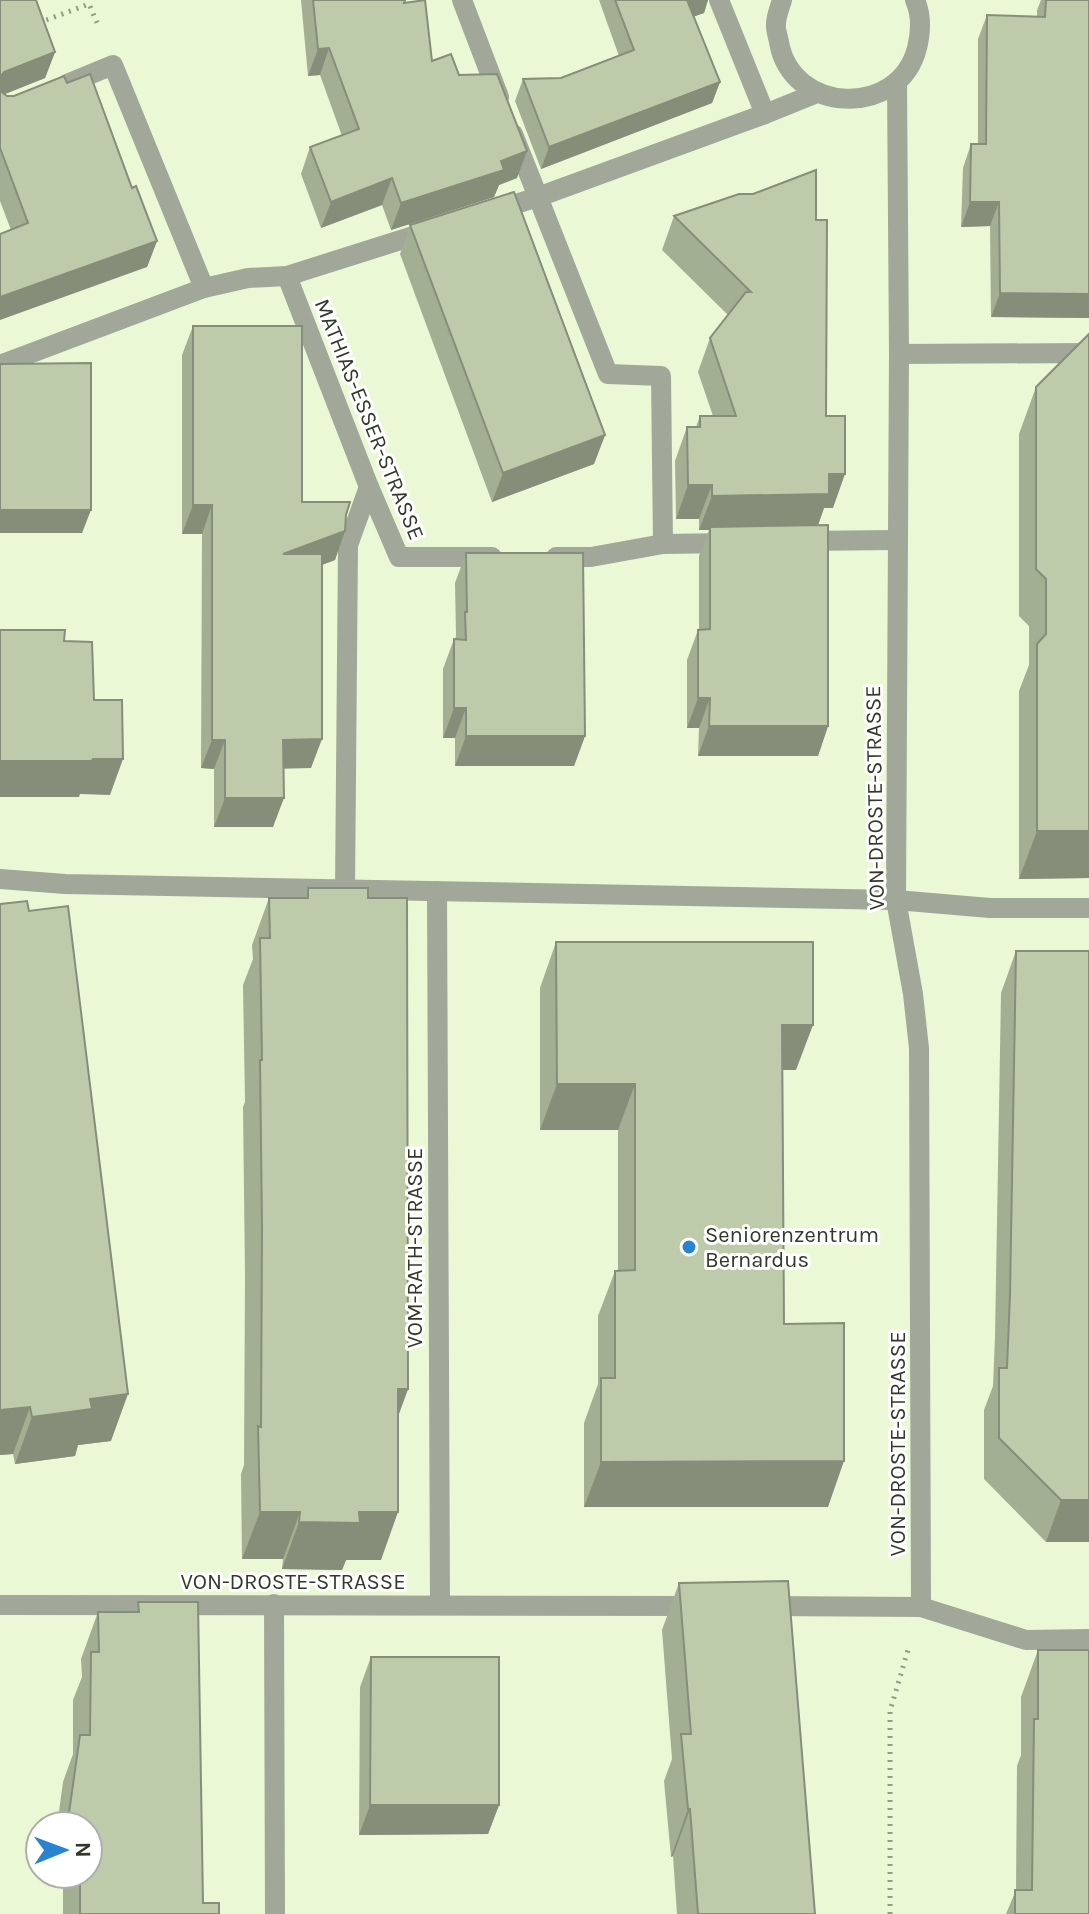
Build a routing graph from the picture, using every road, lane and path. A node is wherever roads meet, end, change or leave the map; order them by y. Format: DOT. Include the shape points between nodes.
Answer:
graph roads {
  1 [pos="462,0"];
  2 [pos="719,0"];
  3 [pos="782,0"];
  4 [pos="915,0"];
  5 [pos="37,11"];
  6 [pos="113,65"];
  7 [pos="897,82"];
  8 [pos="42,93"];
  9 [pos="817,93"];
  10 [pos="765,114"];
  11 [pos="538,197"];
  12 [pos="479,216"];
  13 [pos="449,225"];
  14 [pos="287,276"];
  15 [pos="204,288"];
  16 [pos="1089,353"];
  17 [pos="899,354"];
  18 [pos="0,365"];
  19 [pos="369,487"];
  20 [pos="897,540"];
  21 [pos="757,542"];
  22 [pos="788,542"];
  23 [pos="663,544"];
  24 [pos="0,879"];
  25 [pos="345,890"];
  26 [pos="437,891"];
  27 [pos="896,900"];
  28 [pos="1089,908"];
  29 [pos="274,1604"];
  30 [pos="0,1605"];
  31 [pos="440,1605"];
  32 [pos="719,1606"];
  33 [pos="751,1606"];
  34 [pos="921,1607"];
  35 [pos="1089,1639"];
  36 [pos="275,1914"];
  37 [pos="890,1914"];
  1 -- 11 [label="street"];
  2 -- 10 [label="street"];
  3 -- 9 [label="street" via="776,23 780,51 794,76"];
  4 -- 7 [label="street" via="921,32 914,60"];
  5 -- 6 [label="path" via="41,22 89,4"];
  6 -- 8 [label="street"];
  6 -- 15 [label="street"];
  7 -- 9 [label="street" via="872,97 844,100"];
  7 -- 17 [label="street, VON-DROSTE-STRASSE"];
  9 -- 10 [label="street"];
  10 -- 11 [label="street"];
  11 -- 12 [label="street"];
  11 -- 23 [label="street" via="608,374 661,376"];
  13 -- 14 [label="street, MATHIAS-ESSER-STRASSE"];
  14 -- 15 [label="street, MATHIAS-ESSER-STRASSE"];
  14 -- 19 [label="street, MATHIAS-ESSER-STRASSE"];
  15 -- 18 [label="street, MATHIAS-ESSER-STRASSE"];
  16 -- 17 [label="street"];
  17 -- 20 [label="street, VON-DROSTE-STRASSE"];
  19 -- 23 [label="street, MATHIAS-ESSER-STRASSE" via="399,557 591,557"];
  19 -- 25 [label="street" via="348,545"];
  20 -- 22 [label="street"];
  20 -- 27 [label="street, VON-DROSTE-STRASSE"];
  21 -- 23 [label="street, MATHIAS-ESSER-STRASSE"];
  24 -- 25 [label="street"];
  25 -- 26 [label="street"];
  26 -- 27 [label="street"];
  26 -- 31 [label="street, VOM-RATH-STRASSE"];
  27 -- 28 [label="street" via="990,908"];
  27 -- 34 [label="street, VON-DROSTE-STRASSE" via="919,1048"];
  29 -- 30 [label="street, VON-DROSTE-STRASSE"];
  29 -- 31 [label="street, VON-DROSTE-STRASSE"];
  29 -- 36 [label="street"];
  31 -- 32 [label="street, VON-DROSTE-STRASSE"];
  33 -- 34 [label="street"];
  34 -- 35 [label="street" via="1026,1640"];
  34 -- 37 [label="path" via="890,1711"];
}
